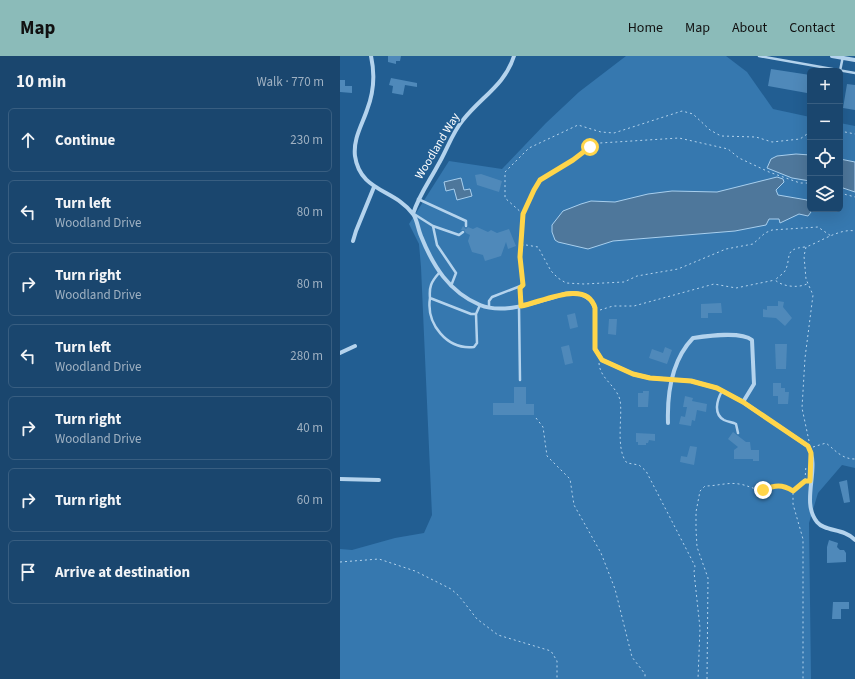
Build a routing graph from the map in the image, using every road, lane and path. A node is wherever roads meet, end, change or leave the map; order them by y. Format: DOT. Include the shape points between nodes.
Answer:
graph roads {
  1 [pos="372,56"];
  2 [pos="514,56"];
  3 [pos="759,56"];
  4 [pos="787,56"];
  5 [pos="832,56"];
  6 [pos="842,57"];
  7 [pos="855,60"];
  8 [pos="787,61"];
  9 [pos="818,68"];
  10 [pos="840,68"];
  11 [pos="843,71"];
  12 [pos="855,73"];
  13 [pos="843,132"];
  14 [pos="807,134"];
  15 [pos="855,134"];
  16 [pos="807,183"];
  17 [pos="374,187"];
  18 [pos="843,194"];
  19 [pos="855,197"];
  20 [pos="418,199"];
  21 [pos="413,214"];
  22 [pos="523,214"];
  23 [pos="433,226"];
  24 [pos="466,226"];
  25 [pos="855,231"];
  26 [pos="463,232"];
  27 [pos="831,236"];
  28 [pos="353,241"];
  29 [pos="522,245"];
  30 [pos="806,247"];
  31 [pos="439,274"];
  32 [pos="775,280"];
  33 [pos="807,284"];
  34 [pos="451,286"];
  35 [pos="520,288"];
  36 [pos="430,298"];
  37 [pos="480,305"];
  38 [pos="520,306"];
  39 [pos="489,308"];
  40 [pos="594,312"];
  41 [pos="476,314"];
  42 [pos="355,346"];
  43 [pos="340,353"];
  44 [pos="599,357"];
  45 [pos="520,380"];
  46 [pos="671,380"];
  47 [pos="722,390"];
  48 [pos="743,402"];
  49 [pos="536,418"];
  50 [pos="668,423"];
  51 [pos="738,433"];
  52 [pos="855,459"];
  53 [pos="806,465"];
  54 [pos="340,479"];
  55 [pos="379,480"];
  56 [pos="805,481"];
  57 [pos="810,481"];
  58 [pos="793,491"];
  59 [pos="855,540"];
  60 [pos="340,562"];
  61 [pos="557,679"];
  62 [pos="645,679"];
  63 [pos="698,679"];
  64 [pos="707,679"];
  65 [pos="803,679"];
  1 -- 17 [label="street" via="372,92 355,148 362,176"];
  2 -- 20 [label="street, Woodland Way" via="498,85 463,119"];
  3 -- 8 [label="lane"];
  4 -- 8 [label="lane"];
  5 -- 6 [label="street"];
  6 -- 7 [label="street"];
  6 -- 10 [label="lane"];
  8 -- 9 [label="lane"];
  11 -- 12 [label="lane"];
  13 -- 15 [label="path"];
  14 -- 22 [label="path" via="800,139 772,142 756,138 721,136 710,130 693,114 682,111 614,133 578,125 529,148 505,172 505,198"];
  16 -- 22 [label="path" via="769,172 728,150 680,138 600,143 540,180"];
  17 -- 21 [label="street" via="395,199"];
  17 -- 28 [label="street"];
  18 -- 19 [label="path"];
  20 -- 21 [label="street, Woodland Way"];
  20 -- 24 [label="lane" via="466,221"];
  21 -- 23 [label="lane"];
  21 -- 31 [label="street" via="430,259"];
  22 -- 29 [label="path"];
  23 -- 26 [label="lane" via="459,235"];
  23 -- 34 [label="lane" via="437,245 456,273"];
  25 -- 27 [label="path"];
  27 -- 29 [label="path" via="818,226 772,230 753,244 726,249 678,269 637,276 624,282 584,284 566,283 558,278 551,271 538,247"];
  27 -- 30 [label="path"];
  29 -- 35 [label="lane" via="520,257 523,285"];
  30 -- 32 [label="path" via="792,250 785,271"];
  30 -- 33 [label="path" via="804,262"];
  31 -- 34 [label="street"];
  31 -- 36 [label="lane" via="431,282"];
  32 -- 33 [label="path" via="794,286"];
  32 -- 40 [label="path" via="736,288 714,284 634,306 609,307"];
  33 -- 52 [label="path" via="813,295 802,408 810,443 813,447 826,443 839,455"];
  34 -- 37 [label="street"];
  35 -- 38 [label="lane"];
  35 -- 39 [label="lane" via="492,297"];
  36 -- 41 [label="lane"];
  36 -- 41 [label="lane" via="430,314 441,335 468,348 474,347 477,343"];
  37 -- 39 [label="street"];
  37 -- 41 [label="lane"];
  38 -- 39 [label="street"];
  38 -- 40 [label="street" via="572,293 591,300"];
  38 -- 45 [label="lane"];
  40 -- 44 [label="street" via="594,340"];
  42 -- 43 [label="street"];
  44 -- 46 [label="street" via="633,374"];
  44 -- 63 [label="path" via="601,374 620,400 622,458 627,463 639,465 646,471 695,566 700,628"];
  46 -- 47 [label="street" via="705,383"];
  46 -- 48 [label="street" via="682,354 693,338 747,336 752,340 753,346 751,356 754,384"];
  46 -- 50 [label="street" via="667,400"];
  47 -- 48 [label="street"];
  47 -- 51 [label="lane" via="717,406 718,414 724,420 736,424"];
  48 -- 57 [label="street" via="808,446 811,453"];
  49 -- 62 [label="path" via="543,427 547,456 570,479 574,505 601,553 616,589 632,657 645,674"];
  53 -- 56 [label="path"];
  54 -- 55 [label="street"];
  56 -- 57 [label="path"];
  56 -- 58 [label="path"];
  57 -- 59 [label="street" via="811,508 817,522 827,528 846,533"];
  58 -- 64 [label="path" via="776,485 763,490 732,483 705,486 700,492 696,528 697,547 708,578"];
  58 -- 65 [label="path" via="793,504 803,539"];
  60 -- 61 [label="path" via="388,561 434,580 459,596 477,619 498,635 551,651 557,661"];
}
